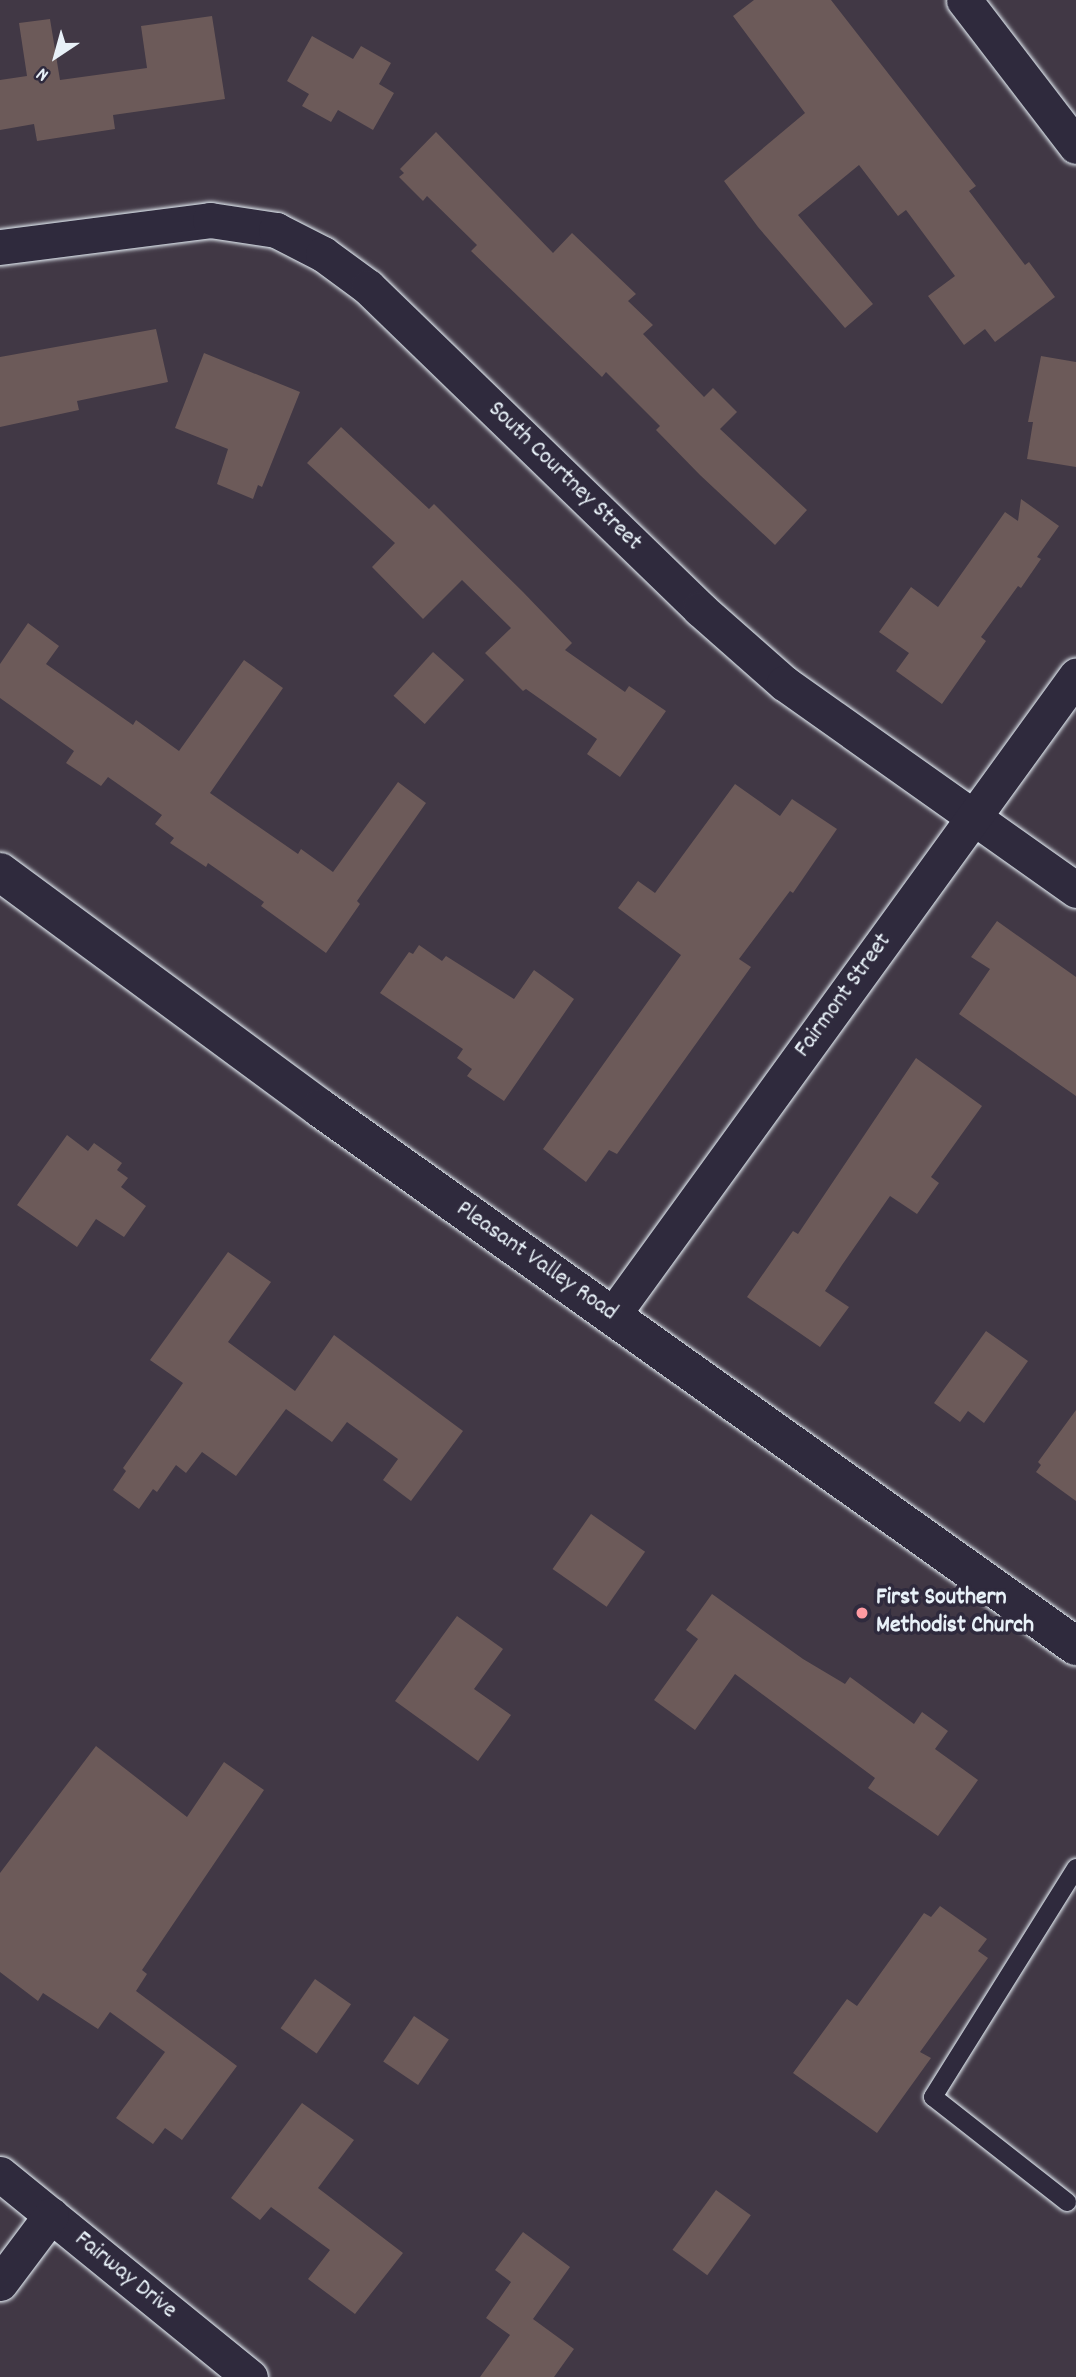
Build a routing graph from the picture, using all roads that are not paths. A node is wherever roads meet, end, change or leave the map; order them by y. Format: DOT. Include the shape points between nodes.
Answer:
graph roads {
  1 [pos="964,0"];
  2 [pos="1076,146"];
  3 [pos="0,247"];
  4 [pos="1076,676"];
  5 [pos="973,817"];
  6 [pos="0,872"];
  7 [pos="1076,890"];
  8 [pos="612,1316"];
  9 [pos="1076,1646"];
  10 [pos="1076,1868"];
  11 [pos="0,2174"];
  12 [pos="1067,2202"];
  13 [pos="51,2215"];
  14 [pos="0,2283"];
  15 [pos="250,2377"];
  1 -- 2 [label="street"];
  3 -- 5 [label="street, South Courtney Street" via="210,220 276,230 323,254 368,286 700,609 784,683"];
  4 -- 5 [label="street, Fairmont Street"];
  5 -- 7 [label="street, South Courtney Street"];
  5 -- 8 [label="street, Fairmont Street"];
  6 -- 8 [label="street, Pleasant Valley Road"];
  8 -- 9 [label="street, Pleasant Valley Road"];
  10 -- 12 [label="lane" via="933,2097"];
  11 -- 13 [label="street, Fairway Drive"];
  13 -- 14 [label="street"];
  13 -- 15 [label="street, Fairway Drive"];
}
